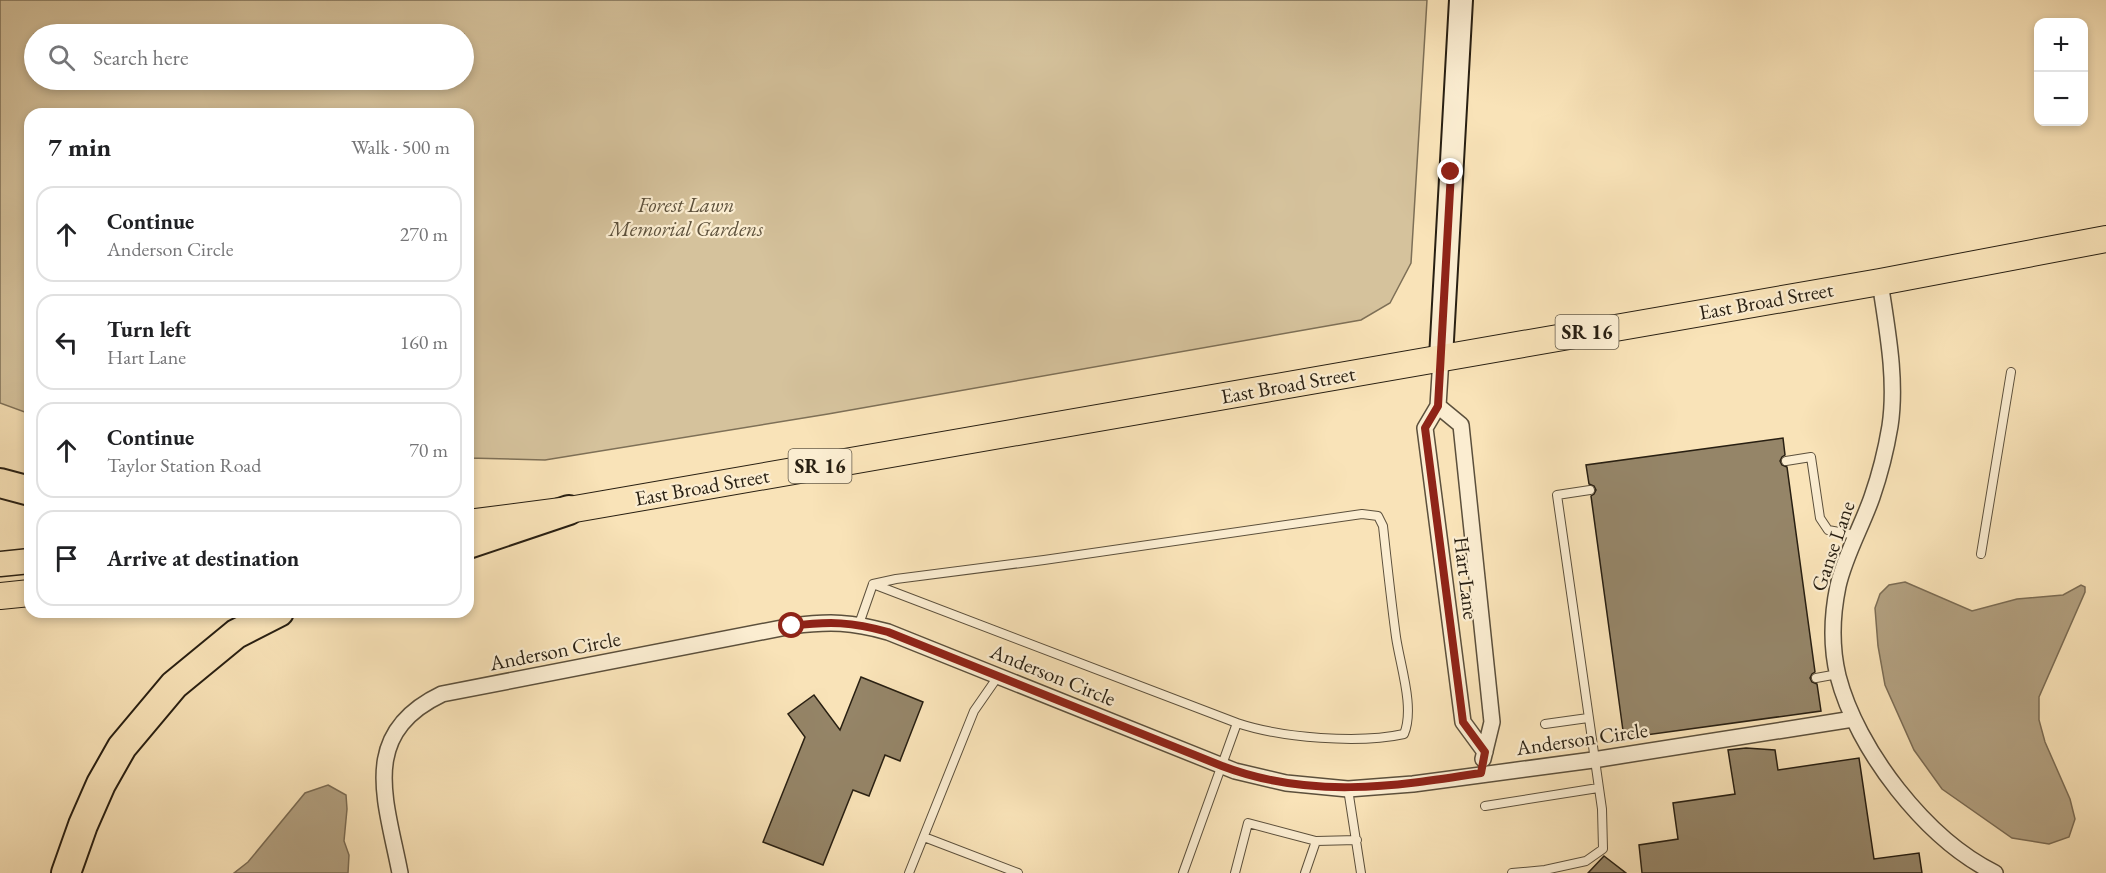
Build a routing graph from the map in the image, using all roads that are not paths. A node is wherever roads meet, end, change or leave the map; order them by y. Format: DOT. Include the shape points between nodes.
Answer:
graph roads {
  1 [pos="1461,0"];
  2 [pos="2106,239"];
  3 [pos="1880,282"];
  4 [pos="1442,358"];
  5 [pos="2011,372"];
  6 [pos="1438,406"];
  7 [pos="1786,460"];
  8 [pos="0,483"];
  9 [pos="24,489"];
  10 [pos="1590,490"];
  11 [pos="569,510"];
  12 [pos="474,522"];
  13 [pos="1856,535"];
  14 [pos="474,542"];
  15 [pos="1981,554"];
  16 [pos="24,562"];
  17 [pos="0,564"];
  18 [pos="873,584"];
  19 [pos="24,594"];
  20 [pos="0,596"];
  21 [pos="267,618"];
  22 [pos="859,624"];
  23 [pos="1838,674"];
  24 [pos="999,675"];
  25 [pos="1816,678"];
  26 [pos="1588,718"];
  27 [pos="1853,719"];
  28 [pos="1237,723"];
  29 [pos="1545,724"];
  30 [pos="1485,752"];
  31 [pos="1593,760"];
  32 [pos="1222,766"];
  33 [pos="1481,773"];
  34 [pos="1598,788"];
  35 [pos="1348,789"];
  36 [pos="1485,806"];
  37 [pos="924,837"];
  38 [pos="1357,840"];
  39 [pos="1316,841"];
  40 [pos="66,873"];
  41 [pos="400,873"];
  42 [pos="909,873"];
  43 [pos="1018,873"];
  44 [pos="1183,873"];
  45 [pos="1235,873"];
  46 [pos="1305,873"];
  47 [pos="1361,873"];
  48 [pos="1512,873"];
  49 [pos="1995,873"];
  1 -- 4 [label="main road"];
  2 -- 3 [label="highway, East Broad Street / SR 16"];
  3 -- 4 [label="highway, East Broad Street / SR 16"];
  3 -- 13 [label="street, Ganse Lane" via="1892,390 1890,425 1872,497"];
  4 -- 6 [label="street, Hart Lane"];
  4 -- 11 [label="highway, East Broad Street / SR 16"];
  5 -- 15 [label="lane"];
  6 -- 30 [label="street, Hart Lane" via="1425,428 1463,722"];
  6 -- 30 [label="street, Hart Lane" via="1461,424 1492,722"];
  7 -- 13 [label="lane" via="1811,457 1820,518 1828,530"];
  8 -- 9 [label="highway"];
  10 -- 26 [label="lane" via="1557,495"];
  11 -- 12 [label="highway, East Broad Street / SR 16"];
  11 -- 14 [label="highway"];
  13 -- 23 [label="street, Ganse Lane" via="1835,604 1833,636"];
  16 -- 17 [label="main road"];
  18 -- 22 [label="lane"];
  18 -- 28 [label="lane"];
  18 -- 28 [label="lane" via="1362,514 1378,516 1383,526 1408,702 1409,723 1404,734 1319,738"];
  19 -- 20 [label="highway"];
  21 -- 40 [label="highway" via="236,634 174,685 122,747 96,794"];
  22 -- 24 [label="street, Anderson Circle"];
  22 -- 41 [label="street, Anderson Circle" via="822,622 792,626 442,694 423,703 399,725 388,744 383,768"];
  23 -- 25 [label="lane"];
  23 -- 27 [label="street, Ganse Lane"];
  24 -- 32 [label="street, Anderson Circle"];
  24 -- 37 [label="lane" via="974,711"];
  26 -- 29 [label="lane"];
  26 -- 31 [label="lane"];
  27 -- 31 [label="street, Anderson Circle"];
  27 -- 49 [label="street, Ganse Lane" via="1916,811 1963,855"];
  28 -- 32 [label="lane"];
  30 -- 33 [label="street, Hart Lane"];
  31 -- 33 [label="street, Anderson Circle"];
  31 -- 34 [label="lane"];
  32 -- 35 [label="street, Anderson Circle" via="1286,783"];
  32 -- 44 [label="lane"];
  33 -- 35 [label="street, Anderson Circle"];
  34 -- 36 [label="lane"];
  34 -- 48 [label="lane" via="1604,849 1586,861"];
  35 -- 38 [label="lane"];
  37 -- 42 [label="lane"];
  37 -- 43 [label="lane"];
  38 -- 39 [label="lane"];
  38 -- 47 [label="lane"];
  39 -- 45 [label="lane" via="1248,823"];
  39 -- 46 [label="lane"];
}
